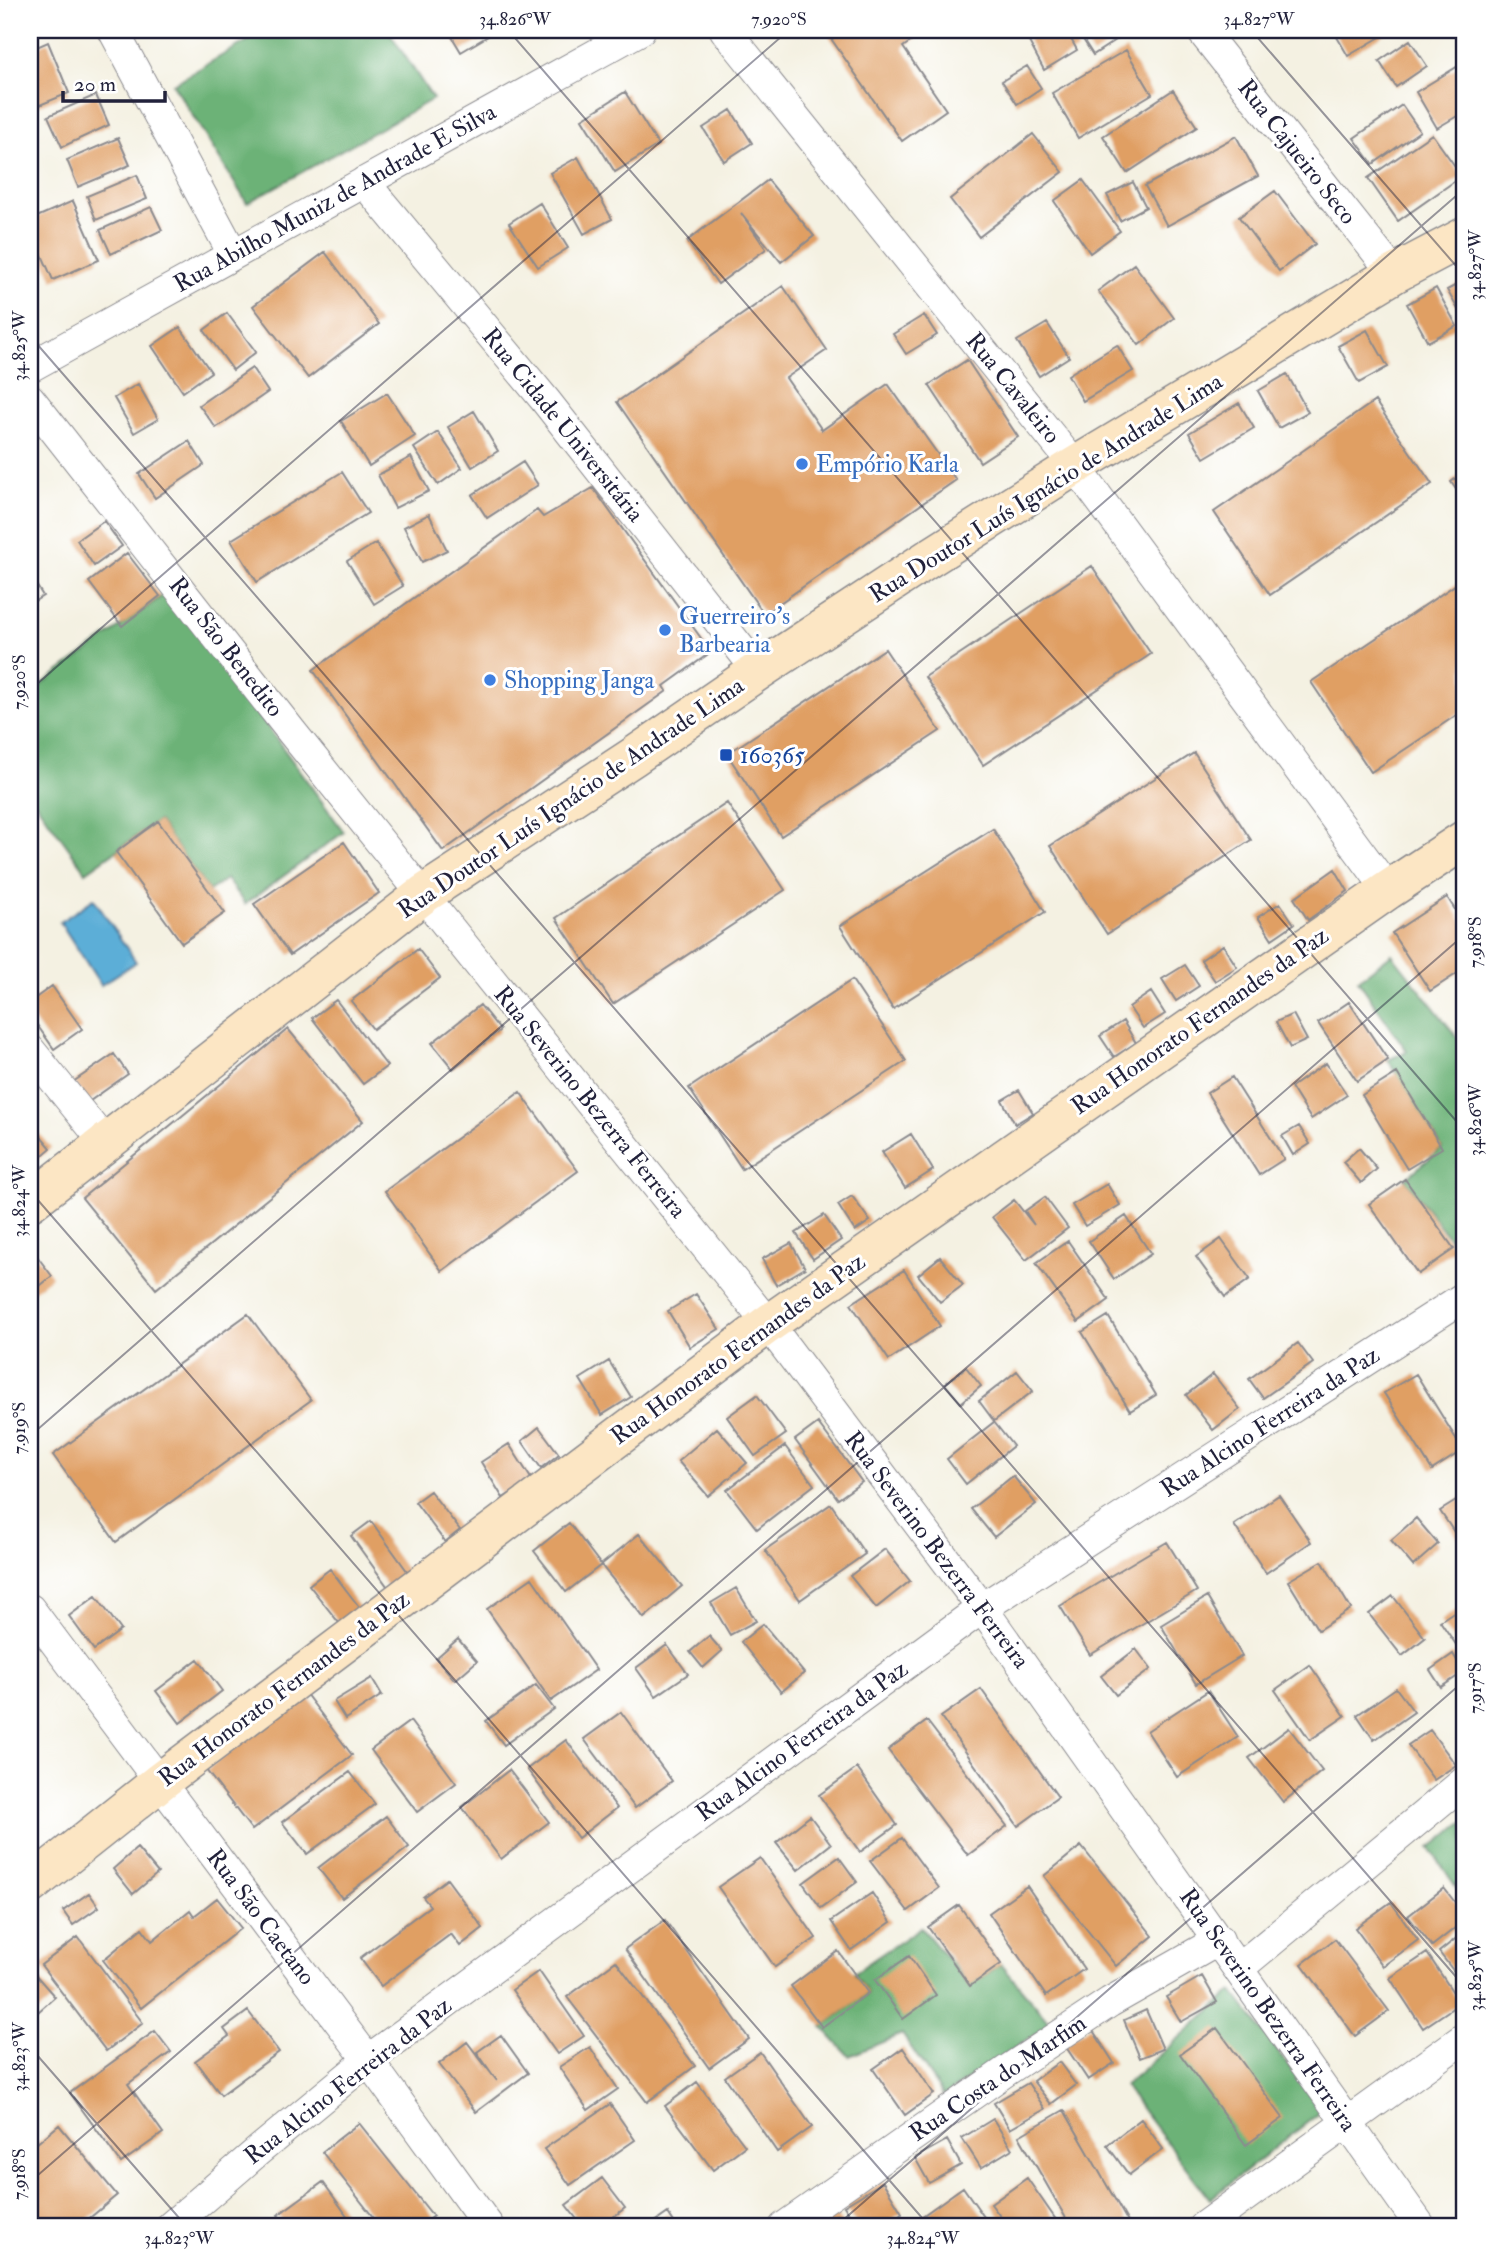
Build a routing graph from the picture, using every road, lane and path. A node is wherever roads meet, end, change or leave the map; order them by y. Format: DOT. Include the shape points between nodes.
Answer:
graph roads {
  1 [pos="113,30"];
  2 [pos="640,30"];
  3 [pos="725,30"];
  4 [pos="1201,30"];
  5 [pos="364,182"];
  6 [pos="1464,237"];
  7 [pos="233,254"];
  8 [pos="1394,274"];
  9 [pos="30,367"];
  10 [pos="30,398"];
  11 [pos="1075,466"];
  12 [pos="758,671"];
  13 [pos="1464,840"];
  14 [pos="1388,890"];
  15 [pos="424,894"];
  16 [pos="30,1050"];
  17 [pos="106,1143"];
  18 [pos="30,1202"];
  19 [pos="1464,1297"];
  20 [pos="768,1324"];
  21 [pos="982,1608"];
  22 [pos="30,1609"];
  23 [pos="160,1782"];
  24 [pos="1464,1782"];
  25 [pos="30,1885"];
  26 [pos="1219,1940"];
  27 [pos="1239,1968"];
  28 [pos="1464,2038"];
  29 [pos="368,2060"];
  30 [pos="1347,2122"];
  31 [pos="170,2227"];
  32 [pos="489,2227"];
  33 [pos="784,2227"];
  34 [pos="1203,2227"];
  35 [pos="1421,2227"];
  1 -- 7 [label="street"];
  2 -- 5 [label="street, Rua Abilho Muniz de Andrade E Silva"];
  3 -- 11 [label="street, Rua Cavaleiro"];
  4 -- 8 [label="street, Rua Cajueiro Seco"];
  5 -- 7 [label="street, Rua Abilho Muniz de Andrade E Silva"];
  5 -- 12 [label="street, Rua Cidade Universitária" via="545,400"];
  6 -- 8 [label="main road, Rua Doutor Luís Ignácio de Andrade Lima"];
  7 -- 9 [label="street, Rua Abilho Muniz de Andrade E Silva"];
  8 -- 11 [label="main road, Rua Doutor Luís Ignácio de Andrade Lima"];
  10 -- 15 [label="street, Rua São Benedito"];
  11 -- 12 [label="main road, Rua Doutor Luís Ignácio de Andrade Lima"];
  11 -- 14 [label="street, Rua Cavaleiro"];
  12 -- 15 [label="main road, Rua Doutor Luís Ignácio de Andrade Lima"];
  13 -- 14 [label="main road, Rua Honorato Fernandes da Paz"];
  14 -- 20 [label="main road, Rua Honorato Fernandes da Paz"];
  15 -- 17 [label="main road, Rua Doutor Luís Ignácio de Andrade Lima"];
  15 -- 20 [label="street, Rua Severino Bezerra Ferreira"];
  16 -- 17 [label="street"];
  17 -- 18 [label="main road, Rua Doutor Luís Ignácio de Andrade Lima"];
  19 -- 21 [label="street, Rua Alcino Ferreira da Paz"];
  20 -- 21 [label="street, Rua Severino Bezerra Ferreira"];
  20 -- 23 [label="main road, Rua Honorato Fernandes da Paz"];
  21 -- 26 [label="street, Rua Severino Bezerra Ferreira"];
  21 -- 29 [label="street, Rua Alcino Ferreira da Paz"];
  22 -- 23 [label="street, Rua São Caetano"];
  23 -- 25 [label="main road, Rua Honorato Fernandes da Paz"];
  23 -- 29 [label="street, Rua São Caetano"];
  24 -- 27 [label="street"];
  26 -- 27 [label="street, Rua Severino Bezerra Ferreira"];
  26 -- 33 [label="street, Rua Costa do Marfim" via="1064,2032"];
  27 -- 30 [label="street, Rua Severino Bezerra Ferreira"];
  28 -- 30 [label="street"];
  29 -- 31 [label="street, Rua Alcino Ferreira da Paz"];
  29 -- 32 [label="street, Rua São Caetano"];
  30 -- 34 [label="street"];
  30 -- 35 [label="street, Rua Severino Bezerra Ferreira"];
}
